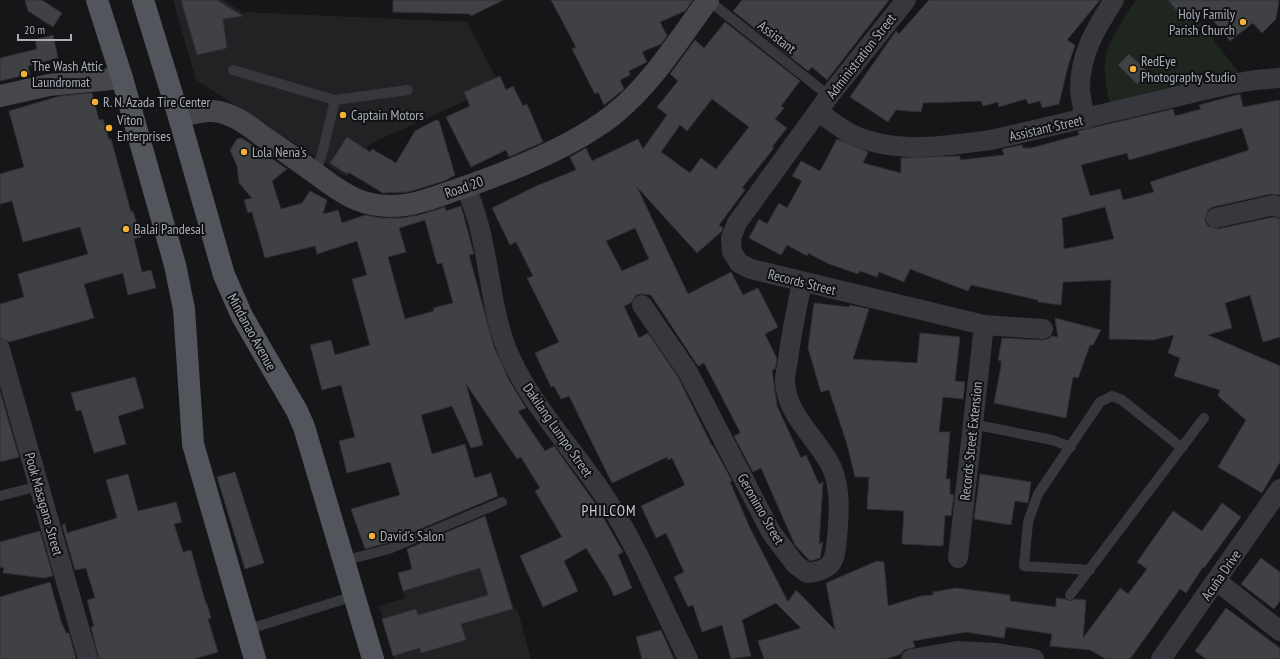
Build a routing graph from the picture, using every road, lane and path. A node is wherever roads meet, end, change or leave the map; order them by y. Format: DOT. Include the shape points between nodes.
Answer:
graph roads {
  1 [pos="97,0"];
  2 [pos="143,0"];
  3 [pos="708,0"];
  4 [pos="906,0"];
  5 [pos="1114,0"];
  6 [pos="233,70"];
  7 [pos="122,78"];
  8 [pos="1280,78"];
  9 [pos="408,90"];
  10 [pos="0,96"];
  11 [pos="829,96"];
  12 [pos="335,100"];
  13 [pos="818,112"];
  14 [pos="180,118"];
  15 [pos="1085,119"];
  16 [pos="315,173"];
  17 [pos="466,186"];
  18 [pos="1280,208"];
  19 [pos="1216,218"];
  20 [pos="802,282"];
  21 [pos="642,304"];
  22 [pos="984,325"];
  23 [pos="1043,329"];
  24 [pos="0,349"];
  25 [pos="1204,418"];
  26 [pos="972,424"];
  27 [pos="1071,447"];
  28 [pos="1182,448"];
  29 [pos="39,486"];
  30 [pos="1280,489"];
  31 [pos="0,496"];
  32 [pos="502,502"];
  33 [pos="958,558"];
  34 [pos="344,561"];
  35 [pos="1090,570"];
  36 [pos="1217,581"];
  37 [pos="1070,595"];
  38 [pos="354,596"];
  39 [pos="246,630"];
  40 [pos="1280,631"];
  41 [pos="994,656"];
  42 [pos="88,659"];
  43 [pos="255,659"];
  44 [pos="373,659"];
  45 [pos="688,659"];
  46 [pos="911,659"];
  47 [pos="1034,659"];
  48 [pos="1161,659"];
  1 -- 7 [label="main road"];
  2 -- 14 [label="main road, Mindanao Avenue"];
  3 -- 11 [label="lane, Assistant"];
  3 -- 17 [label="street, Road 20" via="661,64 614,114 594,128 554,149"];
  4 -- 11 [label="street, Administration Street"];
  5 -- 15 [label="street" via="1093,32 1083,60 1080,89"];
  6 -- 12 [label="lane"];
  7 -- 10 [label="street" via="49,85"];
  7 -- 39 [label="main road" via="180,286 184,309 192,444"];
  8 -- 15 [label="street, Assistant Street" via="1226,85"];
  9 -- 12 [label="lane"];
  11 -- 13 [label="street, Administration Street"];
  12 -- 16 [label="lane"];
  13 -- 15 [label="street, Assistant Street" via="851,134 874,143 906,148 991,140"];
  13 -- 20 [label="street, Records Street" via="737,223 731,238 732,252 739,263 751,269"];
  14 -- 16 [label="street, Road 20" via="200,111 227,114 253,129"];
  14 -- 34 [label="main road, Mindanao Avenue" via="224,275 242,316 304,427"];
  16 -- 17 [label="street, Road 20" via="338,190 358,200 380,206 406,205"];
  17 -- 45 [label="street, Dakilang Lumpo Street" via="480,230 499,324 511,359 528,389 625,529"];
  18 -- 19 [label="street" via="1274,205"];
  20 -- 21 [label="street, Geronimo Street" via="785,381 795,413 832,469 839,492 836,552 831,564 822,571 807,573 795,564 771,532 688,372"];
  20 -- 22 [label="street, Records Street"];
  22 -- 23 [label="street, Records Street"];
  22 -- 26 [label="street, Records Street Extension"];
  24 -- 29 [label="street, Pook Masagana Street"];
  25 -- 28 [label="lane"];
  26 -- 27 [label="lane" via="1052,440"];
  26 -- 33 [label="street, Records Street Extension"];
  27 -- 28 [label="lane" via="1100,402 1112,396 1122,400"];
  27 -- 35 [label="lane" via="1038,494 1028,522 1024,566"];
  28 -- 35 [label="lane"];
  29 -- 31 [label="lane"];
  29 -- 42 [label="street, Pook Masagana Street"];
  30 -- 36 [label="street, Acuña Drive"];
  32 -- 34 [label="lane" via="389,549"];
  34 -- 38 [label="main road, Mindanao Avenue"];
  35 -- 37 [label="lane"];
  36 -- 40 [label="street"];
  36 -- 48 [label="street, Acuña Drive"];
  38 -- 39 [label="lane"];
  38 -- 44 [label="main road, Mindanao Avenue"];
  39 -- 43 [label="main road"];
  41 -- 46 [label="street" via="957,651"];
  41 -- 47 [label="street"];
}
